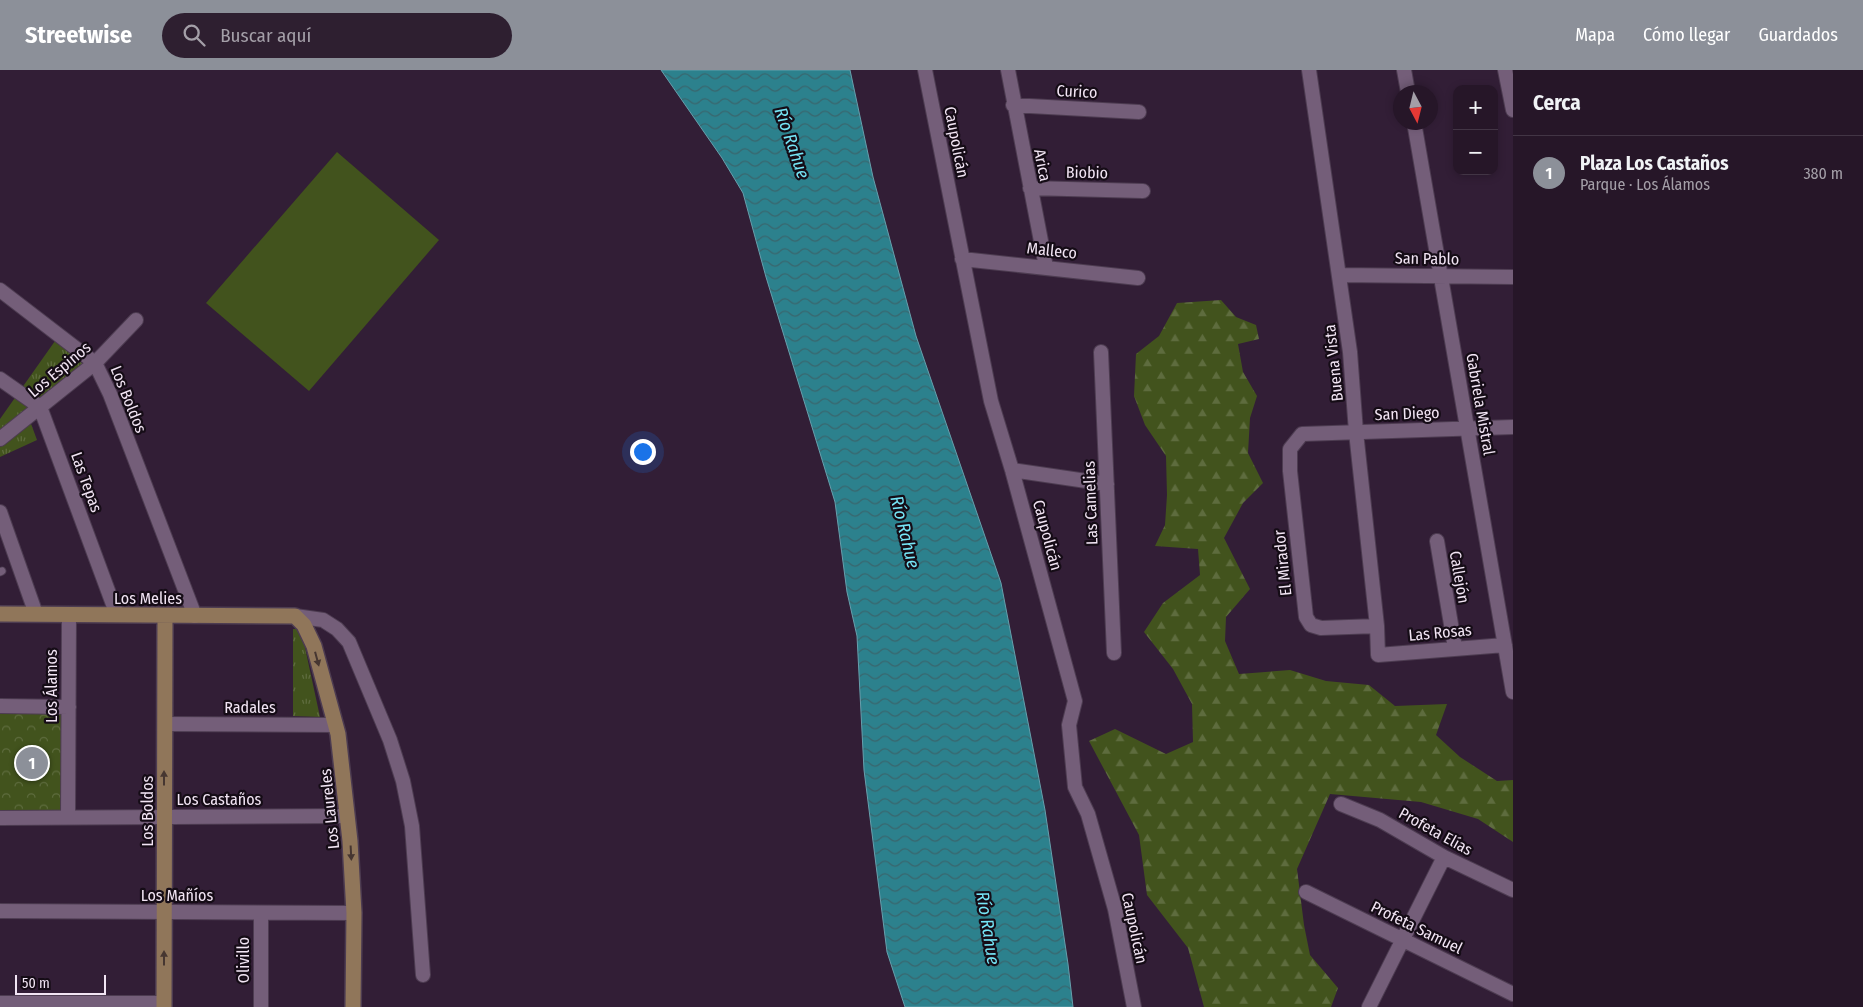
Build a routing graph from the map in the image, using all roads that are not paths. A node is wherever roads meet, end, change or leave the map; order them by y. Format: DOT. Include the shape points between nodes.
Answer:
graph roads {
  1 [pos="925,70"];
  2 [pos="1008,70"];
  3 [pos="1309,70"];
  4 [pos="1404,70"];
  5 [pos="1505,70"];
  6 [pos="1407,85"];
  7 [pos="1014,105"];
  8 [pos="1513,110"];
  9 [pos="1139,112"];
  10 [pos="1415,130"];
  11 [pos="1030,188"];
  12 [pos="1143,191"];
  13 [pos="962,259"];
  14 [pos="1046,267"];
  15 [pos="1340,275"];
  16 [pos="1442,276"];
  17 [pos="1513,277"];
  18 [pos="1138,278"];
  19 [pos="0,290"];
  20 [pos="136,320"];
  21 [pos="1101,352"];
  22 [pos="95,363"];
  23 [pos="0,379"];
  24 [pos="40,407"];
  25 [pos="1513,427"];
  26 [pos="1467,428"];
  27 [pos="1356,432"];
  28 [pos="1302,434"];
  29 [pos="0,439"];
  30 [pos="1012,470"];
  31 [pos="1107,484"];
  32 [pos="0,512"];
  33 [pos="1436,541"];
  34 [pos="0,614"];
  35 [pos="36,614"];
  36 [pos="68,615"];
  37 [pos="117,615"];
  38 [pos="165,616"];
  39 [pos="195,616"];
  40 [pos="295,616"];
  41 [pos="1377,626"];
  42 [pos="1505,645"];
  43 [pos="1455,648"];
  44 [pos="1114,652"];
  45 [pos="1378,655"];
  46 [pos="1513,692"];
  47 [pos="0,706"];
  48 [pos="69,707"];
  49 [pos="165,724"];
  50 [pos="335,725"];
  51 [pos="1341,804"];
  52 [pos="347,816"];
  53 [pos="164,817"];
  54 [pos="0,818"];
  55 [pos="68,818"];
  56 [pos="1444,857"];
  57 [pos="1513,890"];
  58 [pos="1306,892"];
  59 [pos="0,911"];
  60 [pos="164,912"];
  61 [pos="261,913"];
  62 [pos="354,913"];
  63 [pos="1402,940"];
  64 [pos="423,975"];
  65 [pos="1513,994"];
  66 [pos="0,1003"];
  67 [pos="64,1005"];
  68 [pos="164,1005"];
  69 [pos="261,1007"];
  70 [pos="353,1007"];
  71 [pos="1134,1007"];
  72 [pos="1369,1007"];
  1 -- 13 [label="street, Caupolicán"];
  2 -- 7 [label="street, Arica"];
  3 -- 15 [label="street, Buena Vista"];
  4 -- 6 [label="street"];
  5 -- 8 [label="street"];
  7 -- 9 [label="street, Curico"];
  7 -- 11 [label="street, Arica"];
  10 -- 16 [label="street, Gabriela Mistral"];
  11 -- 12 [label="street, Biobio"];
  11 -- 14 [label="street, Arica"];
  13 -- 14 [label="street, Malleco"];
  13 -- 30 [label="street, Caupolicán" via="991,401"];
  14 -- 18 [label="street, Malleco"];
  15 -- 16 [label="street, San Pablo"];
  15 -- 27 [label="street, Buena Vista"];
  16 -- 17 [label="street, San Pablo"];
  16 -- 26 [label="street, Gabriela Mistral"];
  19 -- 22 [label="street, Los Boldos"];
  20 -- 22 [label="street, Los Espinos"];
  21 -- 31 [label="street, Las Camelias"];
  22 -- 24 [label="street, Los Espinos"];
  22 -- 39 [label="street, Los Boldos"];
  23 -- 24 [label="street"];
  24 -- 29 [label="street, Los Espinos"];
  24 -- 37 [label="street, Las Tepas"];
  25 -- 26 [label="street, San Diego"];
  26 -- 27 [label="street, San Diego"];
  26 -- 42 [label="street, Gabriela Mistral"];
  27 -- 28 [label="street, San Diego"];
  27 -- 41 [label="street, Buena Vista"];
  28 -- 41 [label="street, El Mirador" via="1290,449 1290,471 1306,617 1311,625 1321,628"];
  30 -- 31 [label="street"];
  30 -- 71 [label="street, Caupolicán" via="1075,701 1069,725 1075,787 1088,814 1115,909"];
  31 -- 44 [label="street, Las Camelias"];
  32 -- 35 [label="street"];
  33 -- 43 [label="street, Callejón"];
  34 -- 35 [label="street, Los Melies"];
  35 -- 36 [label="street, Los Melies"];
  36 -- 37 [label="street, Los Melies"];
  36 -- 48 [label="street, Los Álamos"];
  37 -- 38 [label="street, Los Melies"];
  38 -- 39 [label="street, Los Melies"];
  38 -- 49 [label="street, Los Boldos"];
  39 -- 40 [label="street, Los Melies"];
  40 -- 50 [label="street, Los Laureles, one-way" via="304,624 314,646"];
  40 -- 64 [label="street" via="323,620 349,642 390,740 412,826"];
  41 -- 45 [label="street, Buena Vista"];
  42 -- 43 [label="street, Las Rosas"];
  42 -- 46 [label="street, Gabriela Mistral"];
  43 -- 45 [label="street, Las Rosas"];
  47 -- 48 [label="street"];
  48 -- 55 [label="street, Los Álamos"];
  49 -- 50 [label="street, Radales"];
  53 -- 49 [label="street, Los Boldos, one-way"];
  50 -- 52 [label="street, Los Laureles"];
  51 -- 56 [label="street, Profeta Elías" via="1380,820"];
  52 -- 53 [label="street, Los Castaños"];
  52 -- 62 [label="street, Los Laureles, one-way"];
  53 -- 55 [label="street, Los Castaños"];
  53 -- 60 [label="street, Los Boldos"];
  54 -- 55 [label="street, Los Castaños"];
  56 -- 57 [label="street, Profeta Elías"];
  56 -- 63 [label="street"];
  58 -- 63 [label="street, Profeta Samuel"];
  59 -- 60 [label="street, Los Mañíos"];
  60 -- 61 [label="street, Los Mañíos"];
  68 -- 60 [label="street, Los Boldos, one-way"];
  61 -- 62 [label="street, Los Mañíos"];
  61 -- 69 [label="street, Olivillo"];
  62 -- 70 [label="street, Los Laureles"];
  63 -- 65 [label="street, Profeta Samuel"];
  63 -- 72 [label="street"];
  66 -- 67 [label="street"];
  67 -- 68 [label="street"];
}
